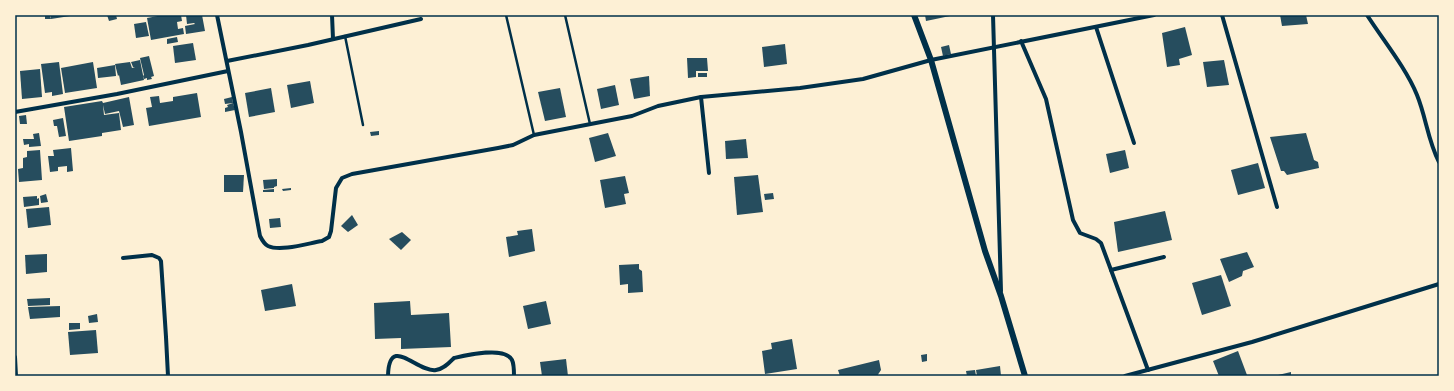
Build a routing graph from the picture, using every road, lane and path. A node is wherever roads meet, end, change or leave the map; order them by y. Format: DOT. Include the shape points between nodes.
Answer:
graph roads {
  1 [pos="217,15"];
  2 [pos="332,15"];
  3 [pos="506,15"];
  4 [pos="565,15"];
  5 [pos="914,15"];
  6 [pos="993,15"];
  7 [pos="1154,15"];
  8 [pos="1222,15"];
  9 [pos="1367,15"];
  10 [pos="421,19"];
  11 [pos="1096,27"];
  12 [pos="345,36"];
  13 [pos="334,39"];
  14 [pos="1021,41"];
  15 [pos="993,47"];
  16 [pos="931,60"];
  17 [pos="227,61"];
  18 [pos="228,70"];
  19 [pos="701,97"];
  20 [pos="15,112"];
  21 [pos="363,125"];
  22 [pos="590,125"];
  23 [pos="534,135"];
  24 [pos="1134,143"];
  25 [pos="1439,162"];
  26 [pos="710,173"];
  27 [pos="1277,207"];
  28 [pos="1164,257"];
  29 [pos="123,258"];
  30 [pos="1111,270"];
  31 [pos="1439,284"];
  32 [pos="1001,296"];
  33 [pos="15,357"];
  34 [pos="1148,370"];
  35 [pos="16,376"];
  36 [pos="168,376"];
  37 [pos="388,376"];
  38 [pos="514,376"];
  39 [pos="1025,376"];
  40 [pos="1125,376"];
  1 -- 17 [label="street"];
  2 -- 13 [label="street"];
  3 -- 23 [label="lane"];
  4 -- 22 [label="lane"];
  5 -- 16 [label="street"];
  6 -- 15 [label="street"];
  7 -- 11 [label="street"];
  8 -- 27 [label="street"];
  9 -- 25 [label="street" via="1417,94 1429,138"];
  10 -- 12 [label="street"];
  11 -- 14 [label="street"];
  11 -- 24 [label="street"];
  12 -- 13 [label="street"];
  12 -- 21 [label="lane"];
  13 -- 17 [label="street"];
  14 -- 15 [label="street"];
  14 -- 30 [label="street" via="1046,99 1073,220 1080,233 1101,243"];
  15 -- 16 [label="street"];
  15 -- 32 [label="street"];
  16 -- 19 [label="street" via="863,79"];
  16 -- 32 [label="street" via="984,251"];
  17 -- 18 [label="street"];
  18 -- 20 [label="street" via="117,94"];
  18 -- 23 [label="street" via="260,236 263,242 278,248 322,241 329,237 332,231 336,188 342,178 362,172 513,145"];
  19 -- 22 [label="street"];
  19 -- 26 [label="street"];
  22 -- 23 [label="street"];
  28 -- 30 [label="street"];
  29 -- 36 [label="street" via="152,255 161,261"];
  30 -- 34 [label="street"];
  31 -- 34 [label="street" via="1252,342"];
  32 -- 39 [label="street"];
  33 -- 35 [label="street"];
  34 -- 40 [label="street"];
  37 -- 38 [label="street" via="389,362 398,356 406,357 424,368 437,370 448,365 454,358 495,352 506,354 513,361"];
}
